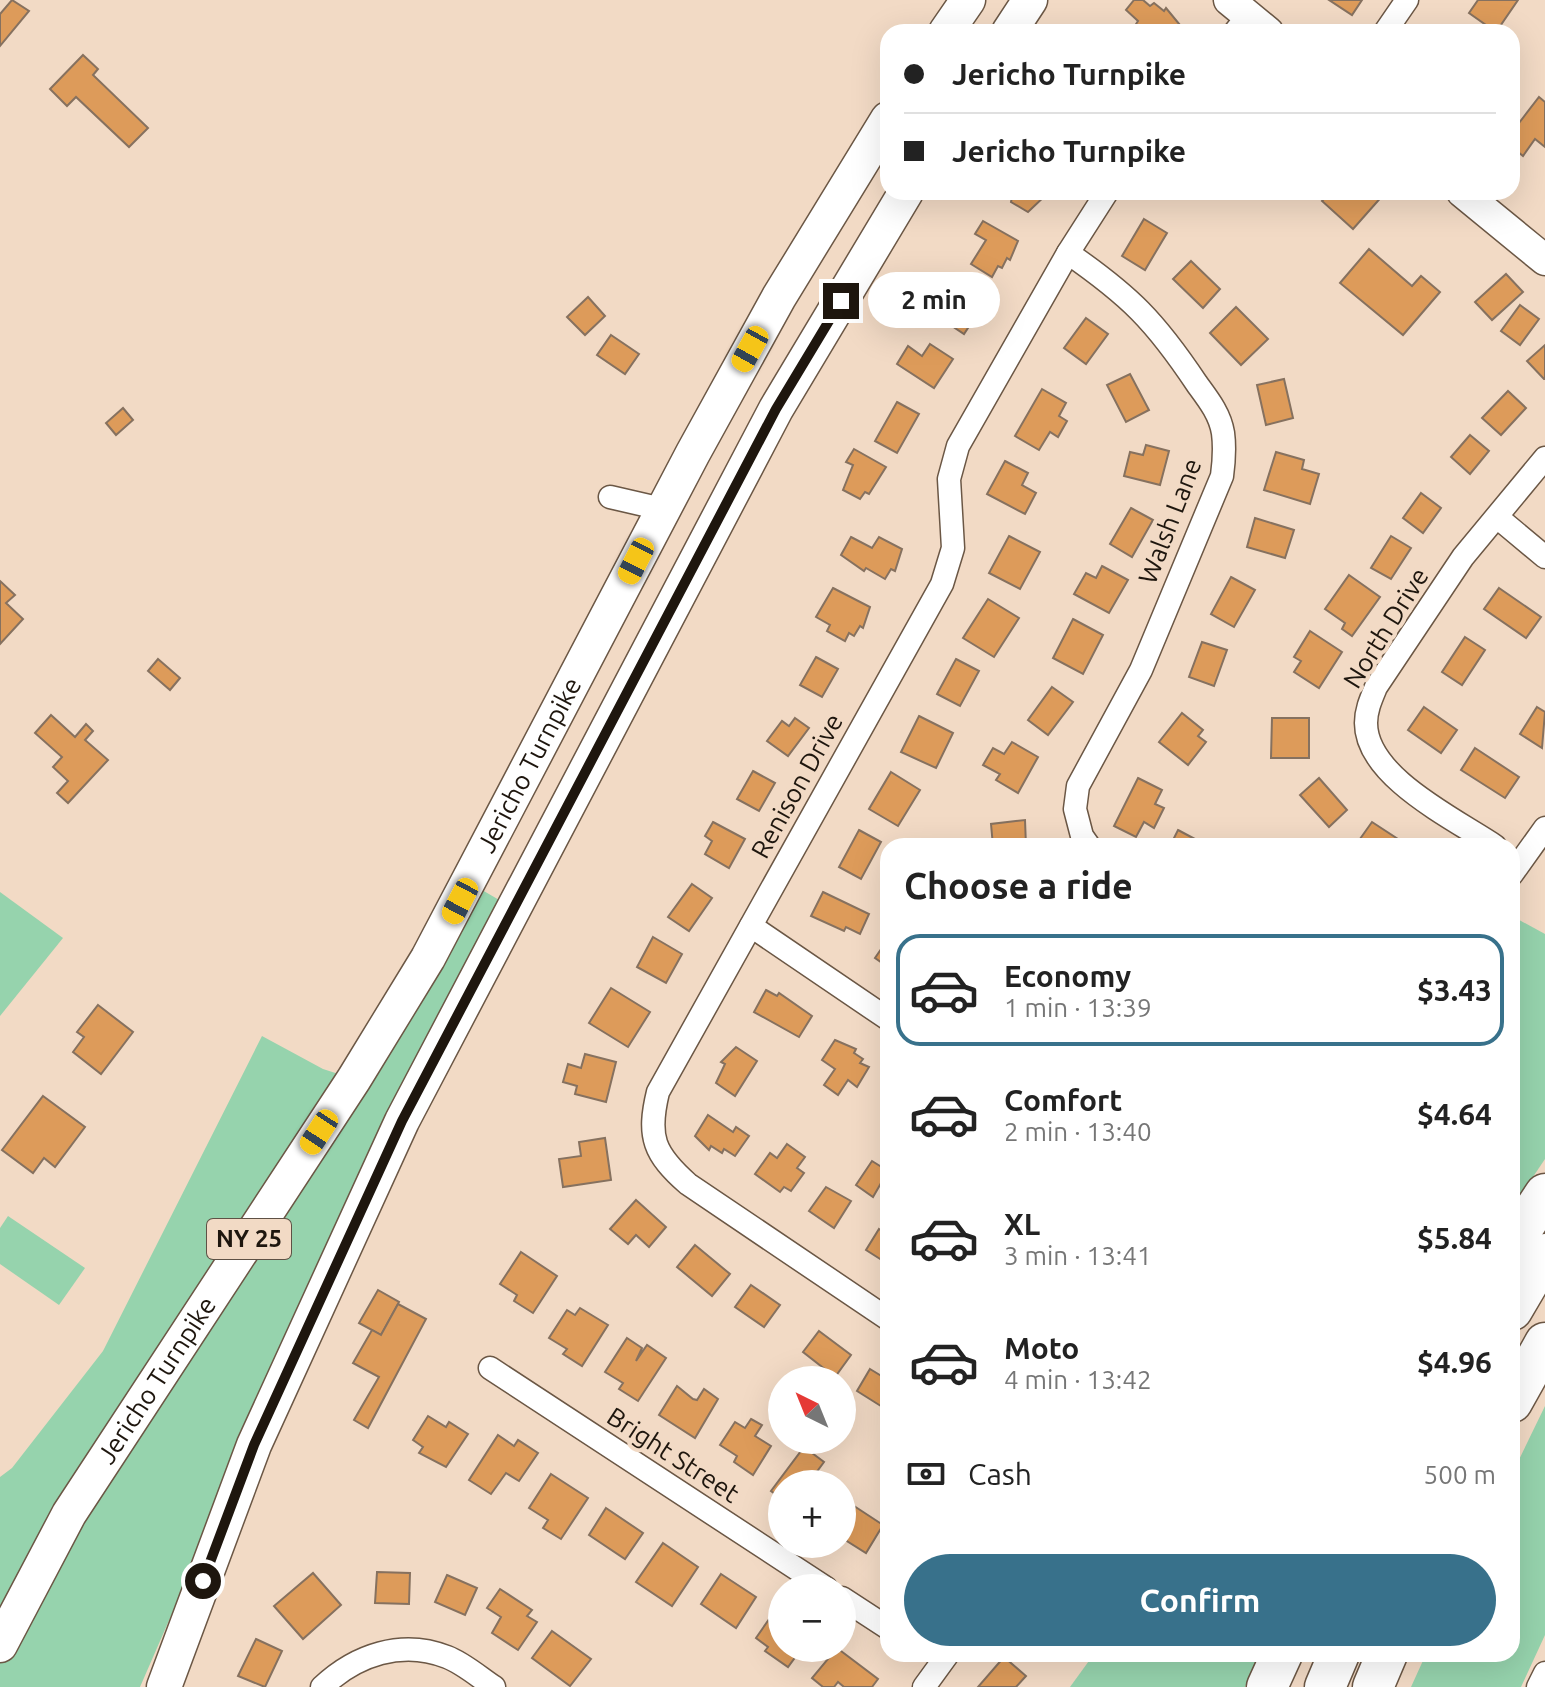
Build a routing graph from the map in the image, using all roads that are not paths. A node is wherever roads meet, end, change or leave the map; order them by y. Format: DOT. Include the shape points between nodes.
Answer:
graph roads {
  1 [pos="968,0"];
  2 [pos="1030,0"];
  3 [pos="1407,0"];
  4 [pos="952,24"];
  5 [pos="1014,24"];
  6 [pos="1390,24"];
  7 [pos="880,132"];
  8 [pos="901,200"];
  9 [pos="1102,200"];
  10 [pos="1472,200"];
  11 [pos="1068,253"];
  12 [pos="1545,260"];
  13 [pos="1545,458"];
  14 [pos="610,497"];
  15 [pos="662,509"];
  16 [pos="1497,517"];
  17 [pos="1545,557"];
  18 [pos="1545,828"];
  19 [pos="1083,838"];
  20 [pos="1483,838"];
  21 [pos="488,850"];
  22 [pos="1520,859"];
  23 [pos="531,875"];
  24 [pos="751,926"];
  25 [pos="880,1014"];
  26 [pos="1545,1194"];
  27 [pos="1520,1232"];
  28 [pos="1545,1254"];
  29 [pos="1520,1296"];
  30 [pos="880,1314"];
  31 [pos="1545,1343"];
  32 [pos="490,1368"];
  33 [pos="1520,1388"];
  34 [pos="254,1445"];
  35 [pos="69,1514"];
  36 [pos="805,1574"];
  37 [pos="856,1607"];
  38 [pos="0,1611"];
  39 [pos="880,1623"];
  40 [pos="0,1645"];
  41 [pos="936,1662"];
  42 [pos="1278,1662"];
  43 [pos="1336,1662"];
  44 [pos="1384,1662"];
  45 [pos="1545,1673"];
  46 [pos="140,1687"];
  47 [pos="164,1687"];
  48 [pos="322,1687"];
  49 [pos="494,1687"];
  50 [pos="924,1687"];
  51 [pos="1267,1687"];
  52 [pos="1325,1687"];
  53 [pos="1373,1687"];
  54 [pos="1538,1687"];
  1 -- 4 [label="main road"];
  2 -- 5 [label="main road"];
  3 -- 6 [label="street"];
  7 -- 15 [label="main road, Jericho Turnpike / NY 25" via="779,297"];
  8 -- 23 [label="main road, Jericho Turnpike" via="776,409"];
  9 -- 11 [label="street, Renison Drive"];
  10 -- 12 [label="street"];
  11 -- 19 [label="street, Walsh Lane" via="1135,302 1163,332 1216,411 1225,454 1222,476 1141,670 1078,786 1075,809"];
  11 -- 24 [label="street, Renison Drive" via="958,446 949,479 953,548 942,584"];
  13 -- 16 [label="street, North Drive"];
  14 -- 15 [label="street"];
  15 -- 21 [label="main road, Jericho Turnpike / NY 25"];
  16 -- 17 [label="street"];
  16 -- 20 [label="street, North Drive" via="1463,557 1376,687 1366,725 1377,758 1395,779"];
  18 -- 22 [label="street"];
  21 -- 23 [label="main road"];
  21 -- 35 [label="main road, Jericho Turnpike / NY 25" via="361,1067"];
  23 -- 34 [label="main road, Jericho Turnpike" via="386,1154"];
  24 -- 25 [label="street"];
  24 -- 30 [label="street, Renison Drive" via="658,1092 654,1140 667,1165 688,1184"];
  26 -- 27 [label="highway"];
  28 -- 29 [label="highway"];
  31 -- 33 [label="highway"];
  32 -- 36 [label="street, Bright Street"];
  34 -- 46 [label="main road"];
  34 -- 47 [label="main road, Jericho Turnpike"];
  35 -- 38 [label="main road"];
  35 -- 40 [label="main road, Jericho Turnpike / NY 25"];
  37 -- 39 [label="street"];
  41 -- 50 [label="street"];
  42 -- 51 [label="highway"];
  43 -- 52 [label="highway"];
  44 -- 53 [label="highway"];
  45 -- 54 [label="street"];
  48 -- 49 [label="street" via="366,1657 409,1650 449,1657"];
}
